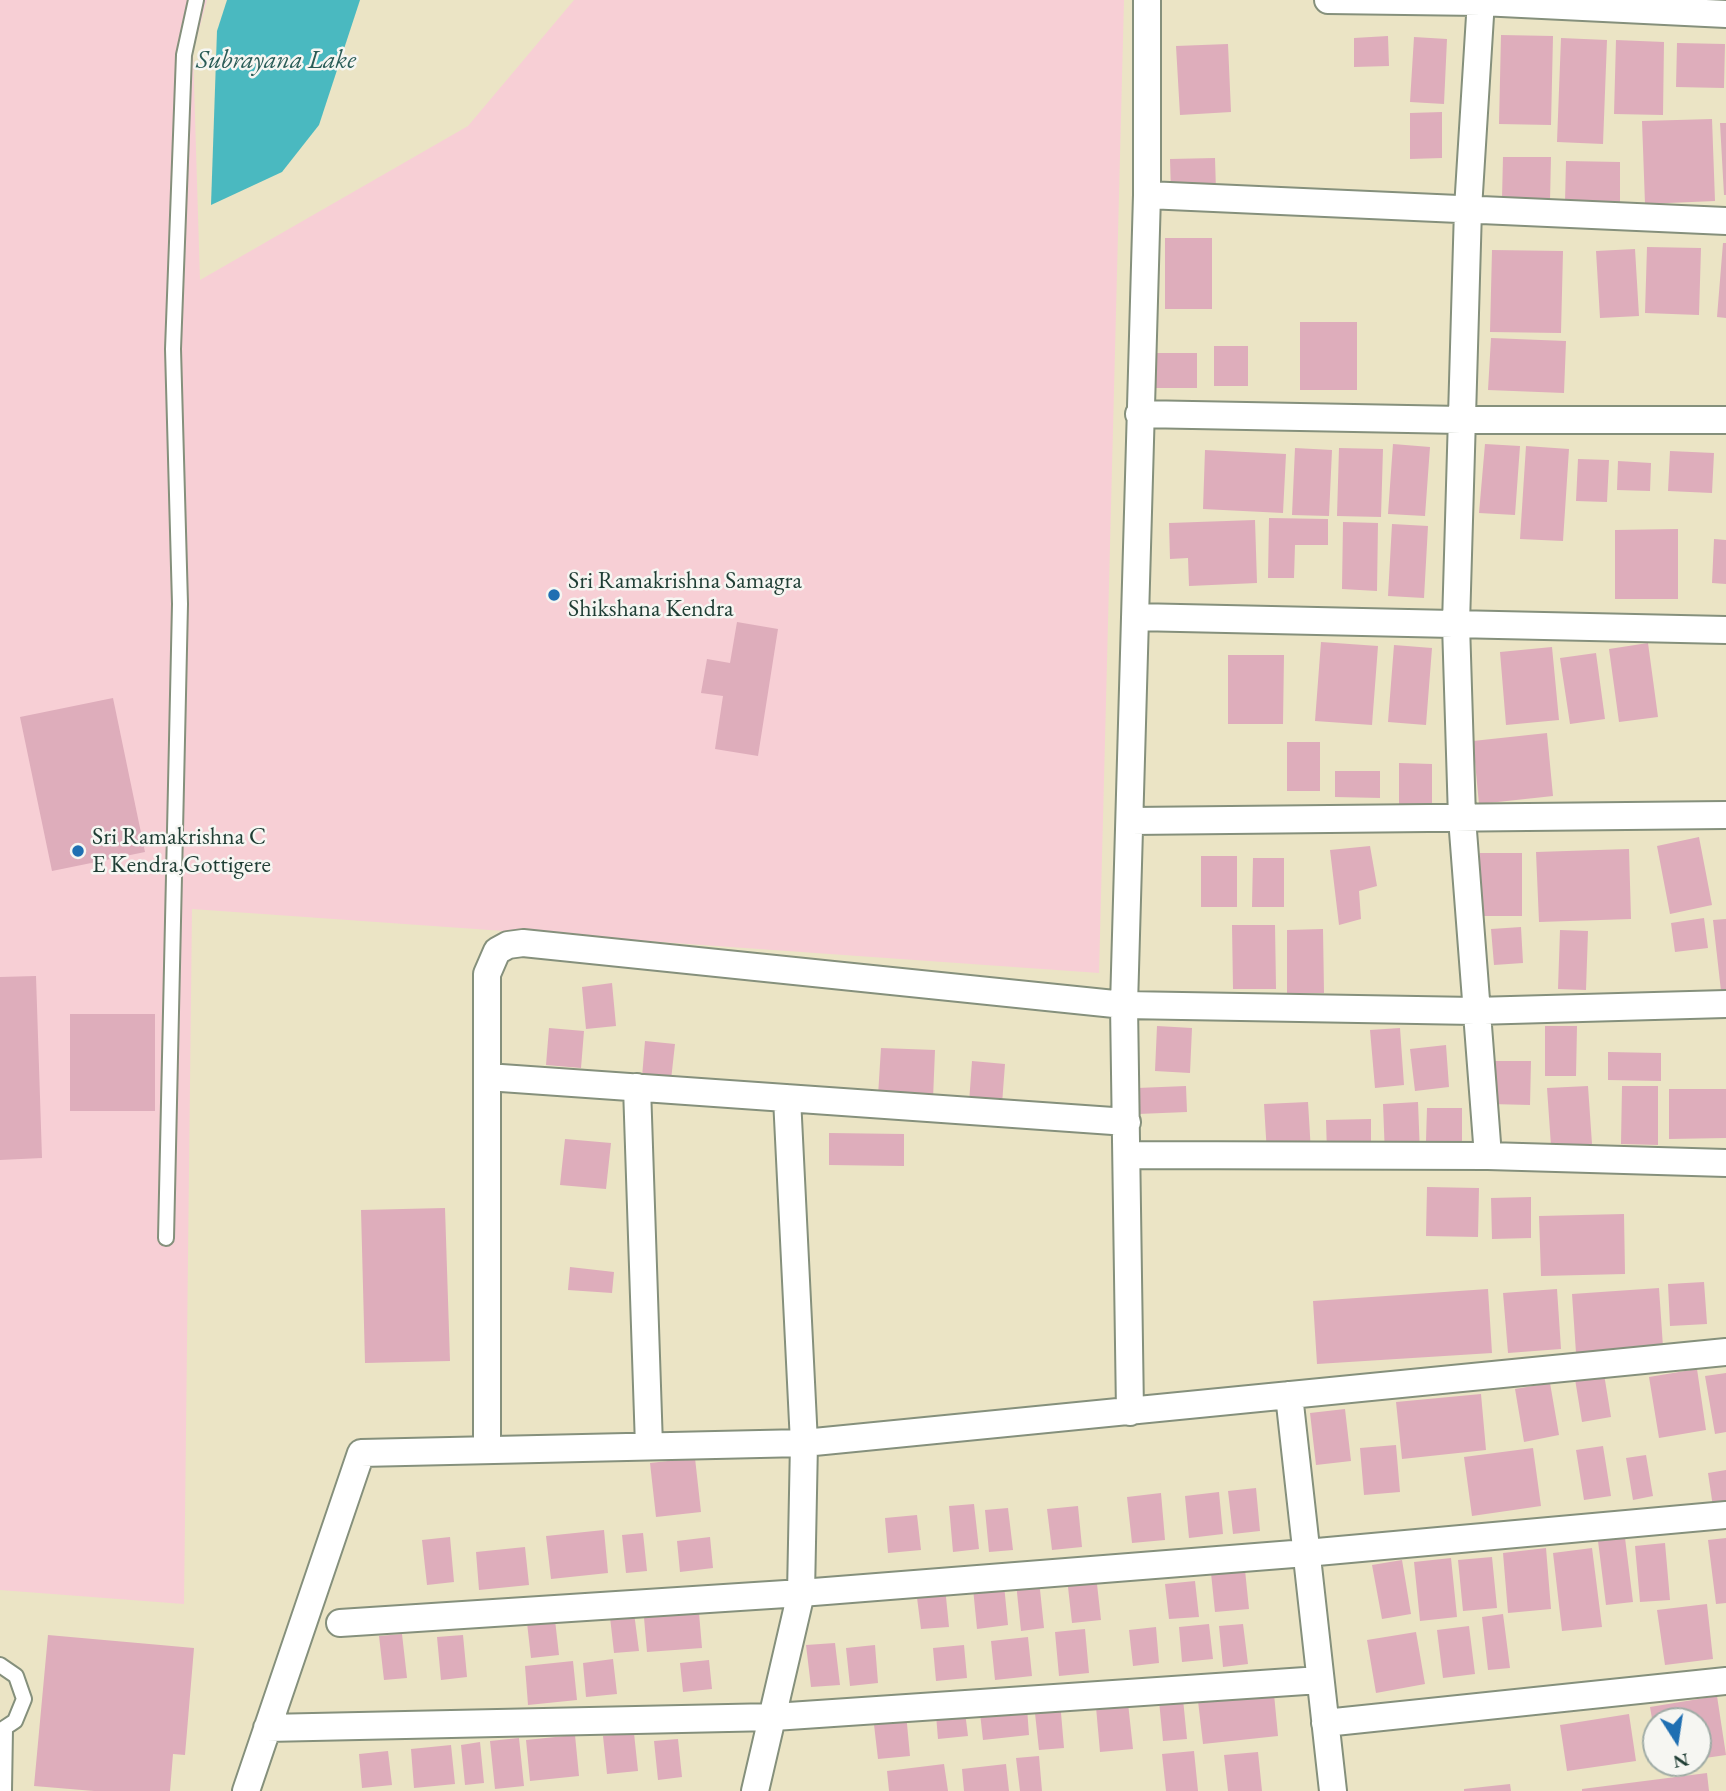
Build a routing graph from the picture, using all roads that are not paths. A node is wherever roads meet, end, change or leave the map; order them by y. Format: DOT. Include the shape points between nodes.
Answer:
graph roads {
  1 [pos="196,0"];
  2 [pos="1147,0"];
  3 [pos="1328,0"];
  4 [pos="1481,1"];
  5 [pos="1726,14"];
  6 [pos="1147,195"];
  7 [pos="1468,209"];
  8 [pos="1726,221"];
  9 [pos="1139,415"];
  10 [pos="1461,421"];
  11 [pos="1726,421"];
  12 [pos="1135,617"];
  13 [pos="1456,624"];
  14 [pos="1726,630"];
  15 [pos="1726,815"];
  16 [pos="1462,818"];
  17 [pos="1131,821"];
  18 [pos="1726,1003"];
  19 [pos="1124,1005"];
  20 [pos="1475,1011"];
  21 [pos="487,1077"];
  22 [pos="637,1087"];
  23 [pos="788,1098"];
  24 [pos="1127,1122"];
  25 [pos="1128,1155"];
  26 [pos="1488,1156"];
  27 [pos="1726,1163"];
  28 [pos="166,1238"];
  29 [pos="1726,1352"];
  30 [pos="1289,1395"];
  31 [pos="1130,1412"];
  32 [pos="804,1443"];
  33 [pos="649,1446"];
  34 [pos="487,1449"];
  35 [pos="1726,1515"];
  36 [pos="1306,1553"];
  37 [pos="801,1593"];
  38 [pos="340,1623"];
  39 [pos="0,1665"];
  40 [pos="1320,1680"];
  41 [pos="1726,1681"];
  42 [pos="774,1717"];
  43 [pos="1325,1723"];
  44 [pos="267,1728"];
  45 [pos="3,1730"];
  46 [pos="4,1791"];
  47 [pos="246,1791"];
  48 [pos="755,1791"];
  49 [pos="1333,1791"];
  1 -- 28 [label="lane" via="184,55 173,349 180,604"];
  2 -- 6 [label="street"];
  3 -- 4 [label="street"];
  4 -- 5 [label="street"];
  4 -- 7 [label="street"];
  6 -- 7 [label="street"];
  6 -- 9 [label="street"];
  7 -- 8 [label="street"];
  7 -- 10 [label="street"];
  9 -- 10 [label="street"];
  9 -- 12 [label="street"];
  10 -- 11 [label="street"];
  10 -- 13 [label="street"];
  12 -- 13 [label="street"];
  12 -- 17 [label="street"];
  13 -- 14 [label="street"];
  13 -- 16 [label="street"];
  15 -- 16 [label="street"];
  16 -- 17 [label="street"];
  16 -- 20 [label="street"];
  17 -- 19 [label="street"];
  18 -- 20 [label="street"];
  19 -- 20 [label="street"];
  19 -- 21 [label="street" via="523,943 496,951 490,961"];
  19 -- 24 [label="street"];
  20 -- 26 [label="street"];
  21 -- 22 [label="street"];
  21 -- 34 [label="street"];
  22 -- 23 [label="street"];
  22 -- 33 [label="street"];
  23 -- 24 [label="street"];
  23 -- 32 [label="street"];
  24 -- 25 [label="street"];
  25 -- 26 [label="street"];
  25 -- 31 [label="street"];
  26 -- 27 [label="street"];
  29 -- 30 [label="street"];
  30 -- 31 [label="street"];
  30 -- 36 [label="street"];
  31 -- 32 [label="street"];
  32 -- 33 [label="street"];
  32 -- 37 [label="street"];
  33 -- 34 [label="street"];
  34 -- 44 [label="street" via="360,1453"];
  35 -- 36 [label="street"];
  36 -- 37 [label="street"];
  36 -- 40 [label="street"];
  37 -- 38 [label="street"];
  37 -- 42 [label="street"];
  39 -- 45 [label="lane" via="16,1676 24,1699 15,1721"];
  40 -- 42 [label="street"];
  40 -- 43 [label="street"];
  41 -- 43 [label="street"];
  42 -- 44 [label="street"];
  42 -- 48 [label="street"];
  43 -- 49 [label="street"];
  44 -- 47 [label="street"];
  45 -- 46 [label="lane"];
}
